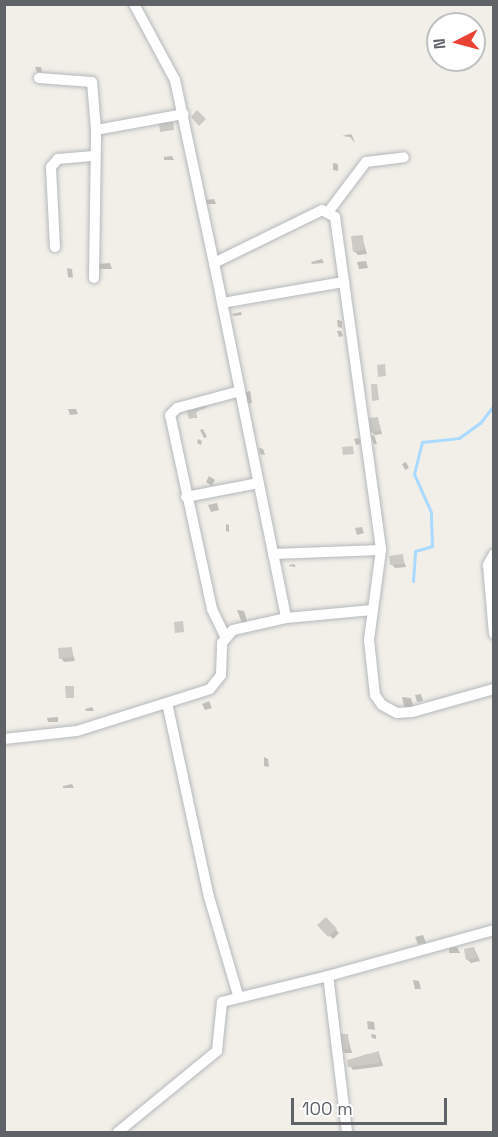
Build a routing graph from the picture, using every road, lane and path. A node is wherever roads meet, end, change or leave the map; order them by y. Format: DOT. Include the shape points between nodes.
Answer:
graph roads {
  1 [pos="134,4"];
  2 [pos="39,78"];
  3 [pos="184,114"];
  4 [pos="96,130"];
  5 [pos="94,156"];
  6 [pos="404,158"];
  7 [pos="330,211"];
  8 [pos="55,247"];
  9 [pos="214,263"];
  10 [pos="94,278"];
  11 [pos="344,282"];
  12 [pos="222,303"];
  13 [pos="240,391"];
  14 [pos="259,483"];
  15 [pos="186,497"];
  16 [pos="381,550"];
  17 [pos="273,554"];
  18 [pos="494,554"];
  19 [pos="373,610"];
  20 [pos="286,618"];
  21 [pos="494,634"];
  22 [pos="225,636"];
  23 [pos="494,689"];
  24 [pos="167,703"];
  25 [pos="4,740"];
  26 [pos="494,930"];
  27 [pos="328,976"];
  28 [pos="238,995"];
  29 [pos="118,1132"];
  30 [pos="346,1132"];
  1 -- 3 [label="street" via="167,62"];
  2 -- 4 [label="street" via="85,78 92,82"];
  3 -- 4 [label="street"];
  3 -- 9 [label="street"];
  4 -- 5 [label="street"];
  5 -- 8 [label="street" via="58,159 51,167"];
  5 -- 10 [label="street"];
  6 -- 7 [label="street" via="366,162"];
  7 -- 9 [label="street" via="322,210"];
  7 -- 11 [label="street" via="335,217"];
  9 -- 12 [label="street"];
  11 -- 12 [label="street"];
  11 -- 16 [label="street"];
  12 -- 13 [label="street"];
  13 -- 14 [label="street"];
  13 -- 15 [label="street" via="177,408 170,416"];
  14 -- 15 [label="street"];
  14 -- 17 [label="street"];
  15 -- 22 [label="street" via="212,609"];
  16 -- 17 [label="street"];
  16 -- 19 [label="street"];
  17 -- 20 [label="street"];
  18 -- 21 [label="street" via="488,565"];
  19 -- 20 [label="street"];
  19 -- 23 [label="street" via="368,656 371,677 379,700 396,712 412,712"];
  20 -- 22 [label="street" via="233,630"];
  22 -- 24 [label="street" via="217,683"];
  24 -- 25 [label="street" via="76,731"];
  24 -- 28 [label="street" via="209,897"];
  26 -- 27 [label="street"];
  27 -- 28 [label="street"];
  27 -- 30 [label="street"];
  28 -- 29 [label="street" via="222,1002 217,1051"];
}
